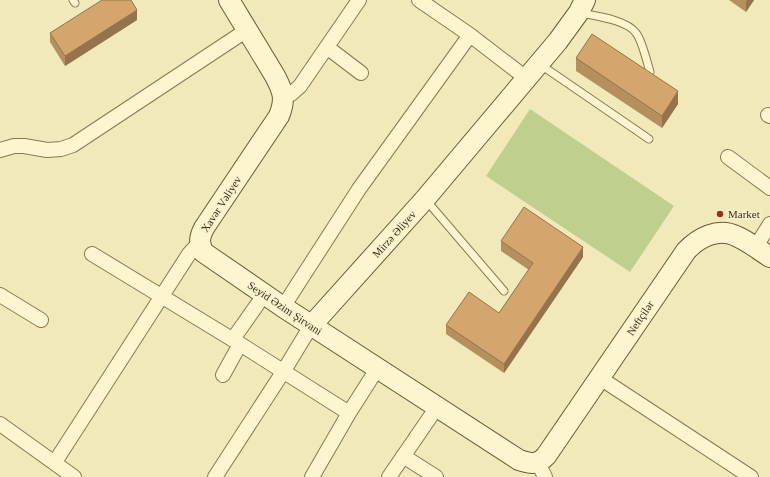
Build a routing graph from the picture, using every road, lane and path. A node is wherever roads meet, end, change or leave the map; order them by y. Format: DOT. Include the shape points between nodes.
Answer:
graph roads {
  1 [pos="229,0"];
  2 [pos="359,0"];
  3 [pos="419,0"];
  4 [pos="582,6"];
  5 [pos="248,30"];
  6 [pos="470,35"];
  7 [pos="328,48"];
  8 [pos="532,71"];
  9 [pos="650,72"];
  10 [pos="361,73"];
  11 [pos="283,96"];
  12 [pos="649,139"];
  13 [pos="0,150"];
  14 [pos="728,157"];
  15 [pos="770,188"];
  16 [pos="425,199"];
  17 [pos="770,224"];
  18 [pos="199,243"];
  19 [pos="762,253"];
  20 [pos="92,254"];
  21 [pos="504,291"];
  22 [pos="0,295"];
  23 [pos="264,295"];
  24 [pos="163,296"];
  25 [pos="282,307"];
  26 [pos="41,320"];
  27 [pos="311,326"];
  28 [pos="236,341"];
  29 [pos="377,369"];
  30 [pos="283,372"];
  31 [pos="223,375"];
  32 [pos="600,378"];
  33 [pos="437,407"];
  34 [pos="349,413"];
  35 [pos="0,424"];
  36 [pos="403,456"];
  37 [pos="55,462"];
  38 [pos="541,470"];
  39 [pos="74,477"];
  40 [pos="215,477"];
  41 [pos="312,477"];
  42 [pos="389,477"];
  43 [pos="436,477"];
  44 [pos="751,477"];
  1 -- 5 [label="street"];
  2 -- 7 [label="street"];
  3 -- 6 [label="street"];
  4 -- 8 [label="street, Mirzə Əliyev" via="558,41"];
  4 -- 9 [label="lane" via="629,26 637,34"];
  5 -- 11 [label="street" via="275,76"];
  5 -- 13 [label="street" via="74,145 47,150 14,146"];
  6 -- 8 [label="street"];
  6 -- 25 [label="street" via="359,189"];
  7 -- 10 [label="street"];
  7 -- 11 [label="street" via="300,86 291,94"];
  8 -- 12 [label="lane"];
  8 -- 16 [label="street, Mirzə Əliyev"];
  11 -- 18 [label="street, Xavər Vəliyev" via="279,116 204,228"];
  14 -- 15 [label="street"];
  16 -- 21 [label="lane"];
  16 -- 27 [label="street, Mirzə Əliyev"];
  17 -- 19 [label="street"];
  18 -- 23 [label="street, Seyid Əzim Şirvani" via="207,255"];
  18 -- 24 [label="street, Xavər Vəliyev" via="189,254"];
  19 -- 32 [label="street, Neftçilər" via="735,235 725,233 712,234 693,242"];
  20 -- 24 [label="street"];
  22 -- 26 [label="street"];
  23 -- 25 [label="street, Seyid Əzim Şirvani"];
  23 -- 28 [label="street"];
  24 -- 28 [label="street"];
  24 -- 37 [label="street, Xavər Vəliyev"];
  25 -- 27 [label="street, Seyid Əzim Şirvani"];
  27 -- 29 [label="street, Seyid Əzim Şirvani"];
  27 -- 30 [label="street, Mirzə Əliyev"];
  28 -- 30 [label="street"];
  28 -- 31 [label="street"];
  29 -- 33 [label="street, Seyid Əzim Şirvani"];
  29 -- 34 [label="street"];
  30 -- 34 [label="street"];
  30 -- 40 [label="street, Mirzə Əliyev"];
  32 -- 38 [label="street, Neftçilər" via="546,456"];
  32 -- 44 [label="street"];
  33 -- 36 [label="street"];
  33 -- 38 [label="street, Seyid Əzim Şirvani" via="519,460"];
  34 -- 41 [label="street"];
  35 -- 37 [label="street"];
  36 -- 42 [label="street"];
  36 -- 43 [label="street"];
  37 -- 39 [label="street"];
}
